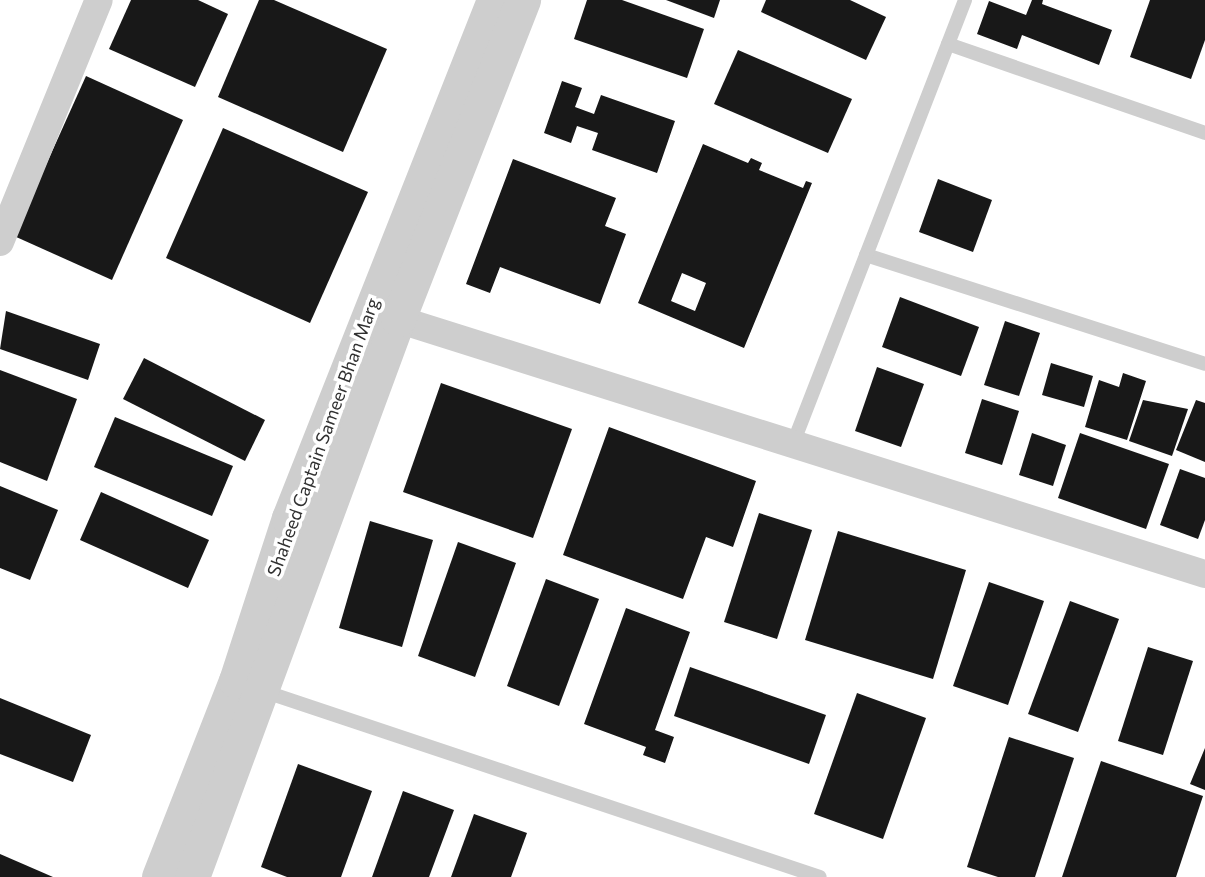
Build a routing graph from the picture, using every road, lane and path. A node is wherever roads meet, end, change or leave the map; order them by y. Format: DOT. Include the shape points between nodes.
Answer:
graph roads {
  1 [pos="99,0"];
  2 [pos="494,0"];
  3 [pos="523,0"];
  4 [pos="965,0"];
  5 [pos="948,44"];
  6 [pos="1205,133"];
  7 [pos="0,242"];
  8 [pos="866,255"];
  9 [pos="384,314"];
  10 [pos="1205,364"];
  11 [pos="794,441"];
  12 [pos="1205,574"];
  13 [pos="250,686"];
  14 [pos="159,877"];
  15 [pos="192,877"];
  16 [pos="820,877"];
  1 -- 7 [label="street"];
  2 -- 9 [label="street, Shaheed Captain Sameer Bhan Marg"];
  3 -- 9 [label="street, Shaheed Captain Sameer Bhan Marg"];
  4 -- 5 [label="lane"];
  5 -- 6 [label="lane"];
  5 -- 8 [label="lane"];
  8 -- 10 [label="lane"];
  8 -- 11 [label="lane"];
  9 -- 11 [label="street"];
  9 -- 13 [label="street, Shaheed Captain Sameer Bhan Marg" via="289,518"];
  11 -- 12 [label="street"];
  13 -- 14 [label="street, Shaheed Captain Sameer Bhan Marg"];
  13 -- 15 [label="street, Shaheed Captain Sameer Bhan Marg"];
  13 -- 16 [label="lane"];
}
